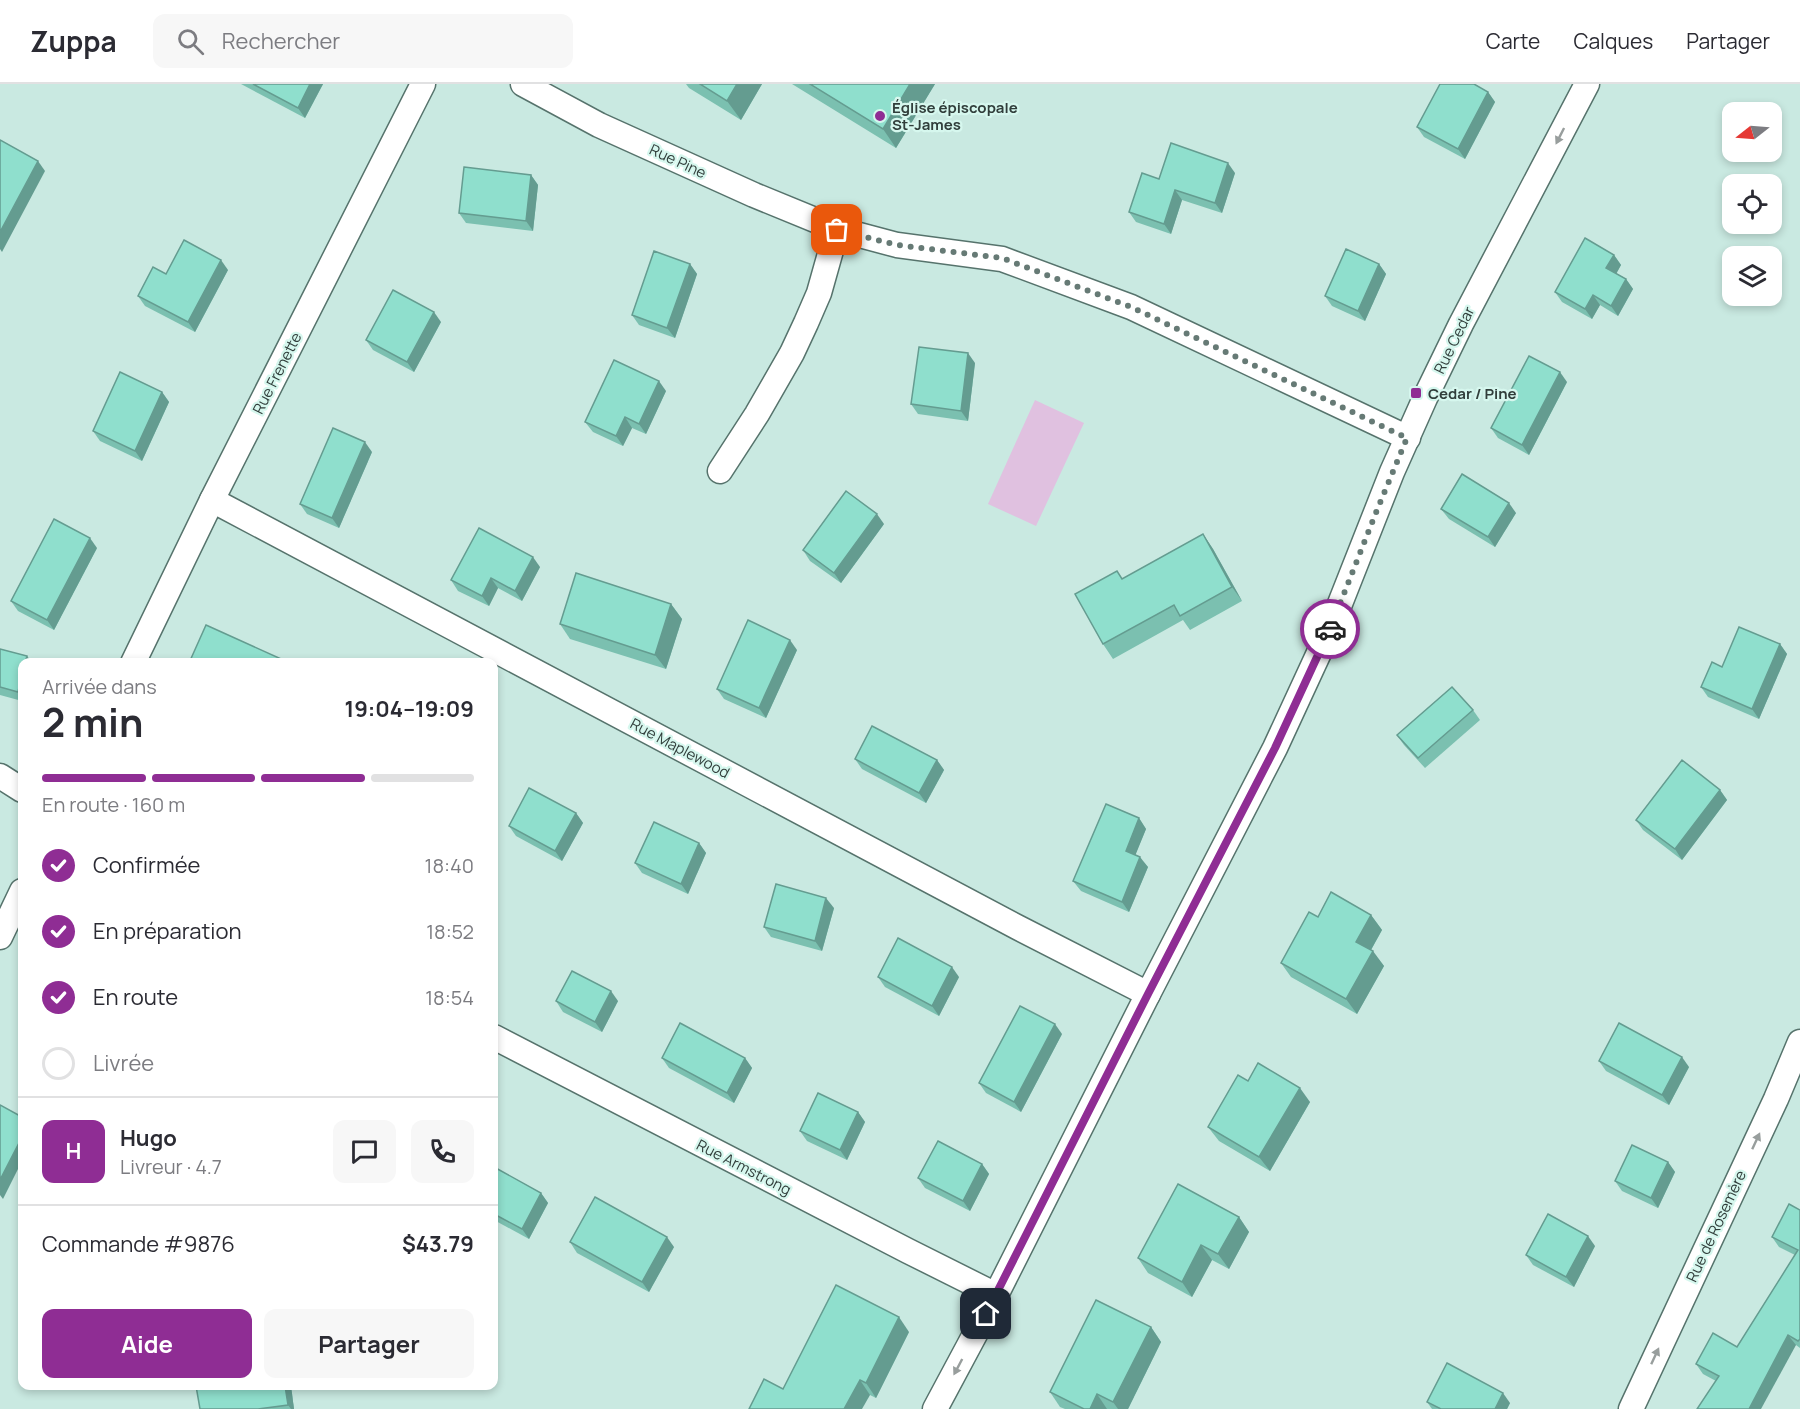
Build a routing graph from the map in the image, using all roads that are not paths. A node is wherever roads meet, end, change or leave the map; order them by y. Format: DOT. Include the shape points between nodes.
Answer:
graph roads {
  1 [pos="423,84"];
  2 [pos="523,84"];
  3 [pos="1587,84"];
  4 [pos="837,230"];
  5 [pos="1407,438"];
  6 [pos="720,471"];
  7 [pos="212,500"];
  8 [pos="135,658"];
  9 [pos="0,776"];
  10 [pos="18,787"];
  11 [pos="18,900"];
  12 [pos="0,938"];
  13 [pos="1148,994"];
  14 [pos="498,1039"];
  15 [pos="1800,1042"];
  16 [pos="996,1295"];
  17 [pos="935,1409"];
  18 [pos="1630,1409"];
  1 -- 7 [label="street, Rue Frenette"];
  2 -- 4 [label="street, Rue Pine" via="610,129"];
  3 -- 5 [label="street, Rue Cedar, one-way" via="1461,324"];
  4 -- 5 [label="street, Rue Pine" via="897,245 1002,258 1131,307"];
  4 -- 6 [label="street" via="819,293 792,353"];
  5 -- 13 [label="street, Rue Cedar" via="1301,695"];
  7 -- 8 [label="street, Rue Frenette"];
  7 -- 13 [label="street, Rue Maplewood"];
  9 -- 10 [label="street"];
  11 -- 12 [label="street"];
  13 -- 16 [label="street, Rue Cedar"];
  14 -- 16 [label="street, Rue Armstrong"];
  18 -- 15 [label="street, Rue de Rosemère, one-way"];
  16 -- 17 [label="street, Rue Cedar, one-way"];
}
